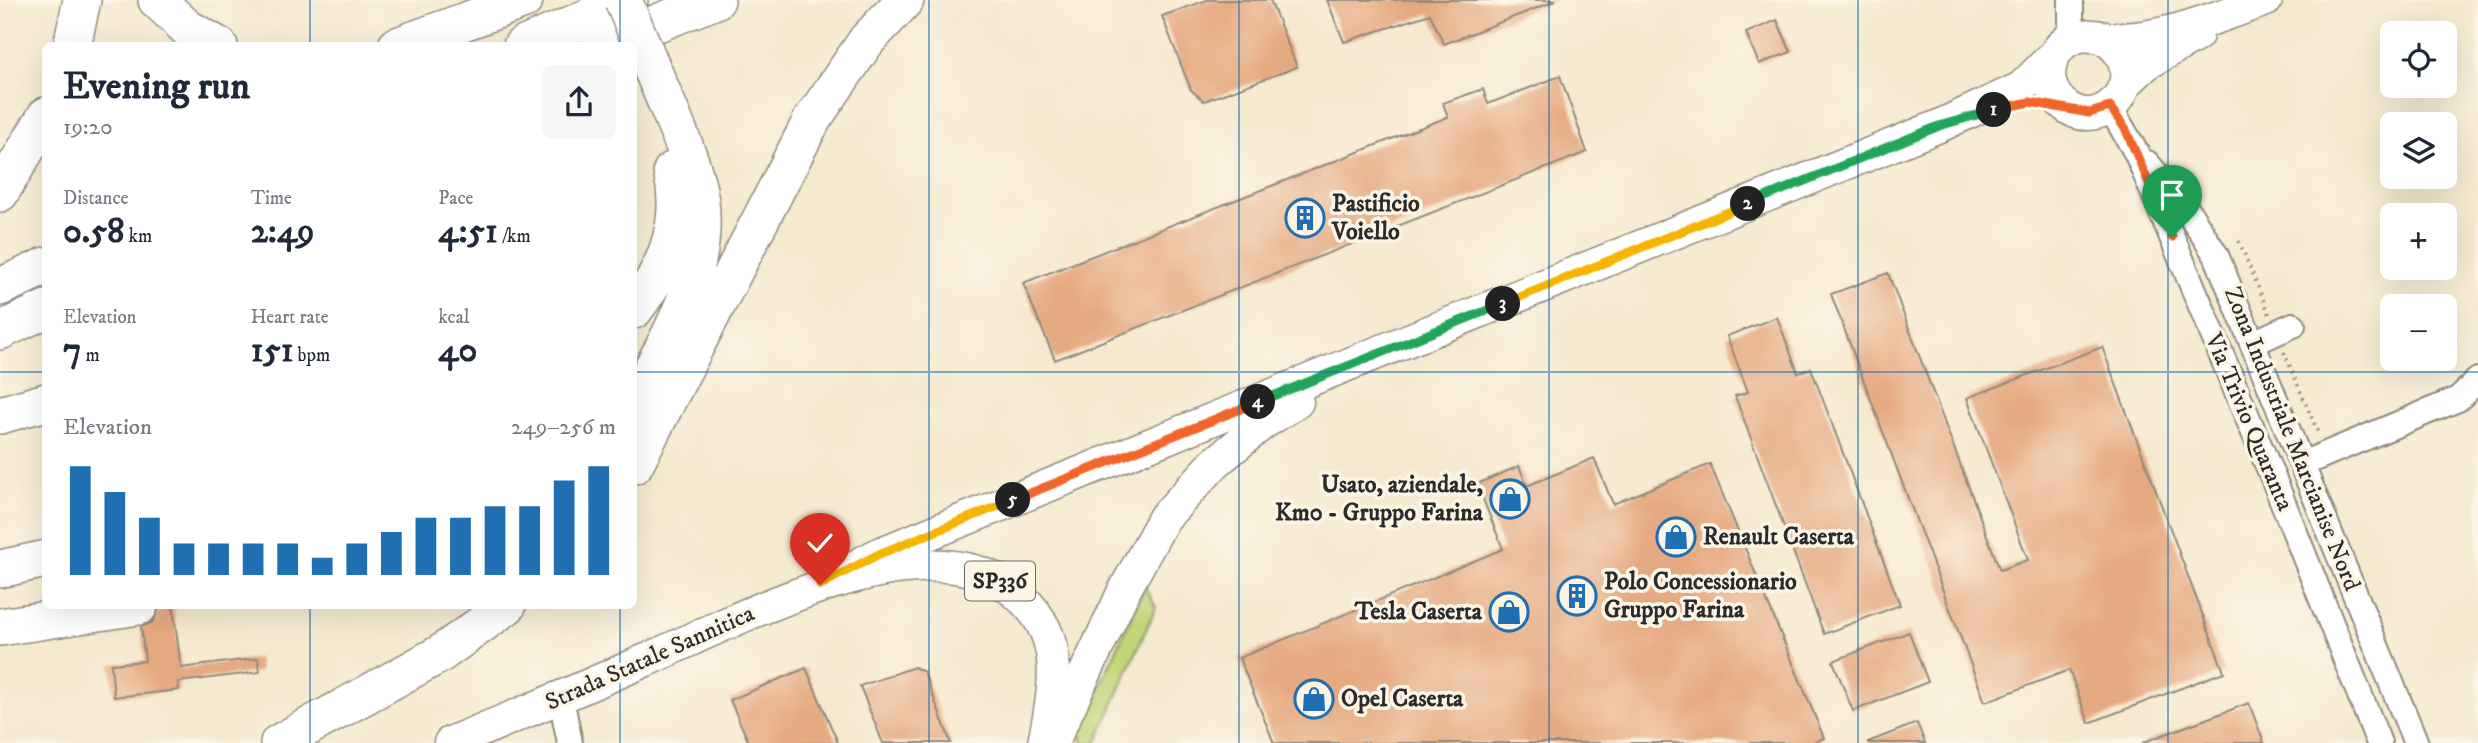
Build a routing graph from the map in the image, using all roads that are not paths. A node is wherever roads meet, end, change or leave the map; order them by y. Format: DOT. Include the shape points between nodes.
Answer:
graph roads {
  1 [pos="82,0"];
  2 [pos="157,0"];
  3 [pos="524,0"];
  4 [pos="607,0"];
  5 [pos="623,0"];
  6 [pos="629,0"];
  7 [pos="716,0"];
  8 [pos="905,0"];
  9 [pos="2074,0"];
  10 [pos="2267,0"];
  11 [pos="2103,38"];
  12 [pos="73,42"];
  13 [pos="212,42"];
  14 [pos="408,42"];
  15 [pos="532,42"];
  16 [pos="609,42"];
  17 [pos="623,42"];
  18 [pos="2056,52"];
  19 [pos="637,70"];
  20 [pos="2118,95"];
  21 [pos="660,107"];
  22 [pos="2067,107"];
  23 [pos="42,123"];
  24 [pos="1939,126"];
  25 [pos="2137,154"];
  26 [pos="0,193"];
  27 [pos="42,268"];
  28 [pos="0,288"];
  29 [pos="637,306"];
  30 [pos="42,311"];
  31 [pos="2293,325"];
  32 [pos="0,331"];
  33 [pos="42,332"];
  34 [pos="2253,343"];
  35 [pos="0,351"];
  36 [pos="1379,354"];
  37 [pos="2478,380"];
  38 [pos="637,396"];
  39 [pos="42,403"];
  40 [pos="0,415"];
  41 [pos="637,459"];
  42 [pos="2302,464"];
  43 [pos="42,559"];
  44 [pos="0,569"];
  45 [pos="820,585"];
  46 [pos="118,609"];
  47 [pos="503,609"];
  48 [pos="0,626"];
  49 [pos="561,698"];
  50 [pos="279,743"];
  51 [pos="450,743"];
  52 [pos="570,743"];
  53 [pos="1044,743"];
  54 [pos="1052,743"];
  55 [pos="2379,743"];
  56 [pos="2416,743"];
  1 -- 12 [label="highway"];
  2 -- 13 [label="highway" via="187,28"];
  3 -- 14 [label="highway"];
  4 -- 17 [label="highway"];
  5 -- 21 [label="highway, bridge"];
  6 -- 15 [label="highway"];
  7 -- 16 [label="highway"];
  8 -- 41 [label="highway" via="867,40 812,120"];
  9 -- 11 [label="street"];
  9 -- 18 [label="street" via="2071,29"];
  10 -- 11 [label="main road, SP336" via="2160,34"];
  10 -- 20 [label="main road, SP336" via="2166,51"];
  11 -- 18 [label="main road, SP336" via="2080,36"];
  11 -- 20 [label="main road" via="2123,57"];
  18 -- 22 [label="main road" via="2049,80"];
  18 -- 24 [label="main road, SP336" via="2021,88"];
  19 -- 21 [label="highway"];
  20 -- 22 [label="main road, SP336" via="2089,113"];
  20 -- 25 [label="street, Via Trivio Quaranta"];
  21 -- 29 [label="highway" via="677,215 656,279"];
  21 -- 38 [label="highway" via="687,152 702,233 691,289"];
  22 -- 24 [label="main road, SP336" via="2030,102"];
  23 -- 26 [label="highway"];
  24 -- 36 [label="main road, SP336"];
  25 -- 34 [label="street, Zona Industriale Marcianise Nord" via="2176,195 2208,242"];
  25 -- 55 [label="street, Via Trivio Quaranta"];
  27 -- 28 [label="highway"];
  30 -- 32 [label="highway"];
  31 -- 34 [label="street"];
  33 -- 35 [label="highway"];
  34 -- 42 [label="street, Zona Industriale Marcianise Nord"];
  36 -- 45 [label="main road, SP336" via="892,549"];
  36 -- 54 [label="main road, SP336" via="1262,424 1214,463 1164,518"];
  37 -- 42 [label="street" via="2458,399"];
  39 -- 40 [label="highway"];
  42 -- 56 [label="street, Zona Industriale Marcianise Nord"];
  43 -- 44 [label="highway"];
  45 -- 49 [label="main road, Strada Statale Sannitica / SP336"];
  45 -- 53 [label="main road, Strada Statale Sannitica / SP336" via="904,567 942,565 996,578 1024,599 1046,628 1055,663"];
  46 -- 48 [label="highway"];
  47 -- 50 [label="highway" via="440,654"];
  49 -- 51 [label="main road, Strada Statale Sannitica / SP336"];
  49 -- 52 [label="street"];
}
